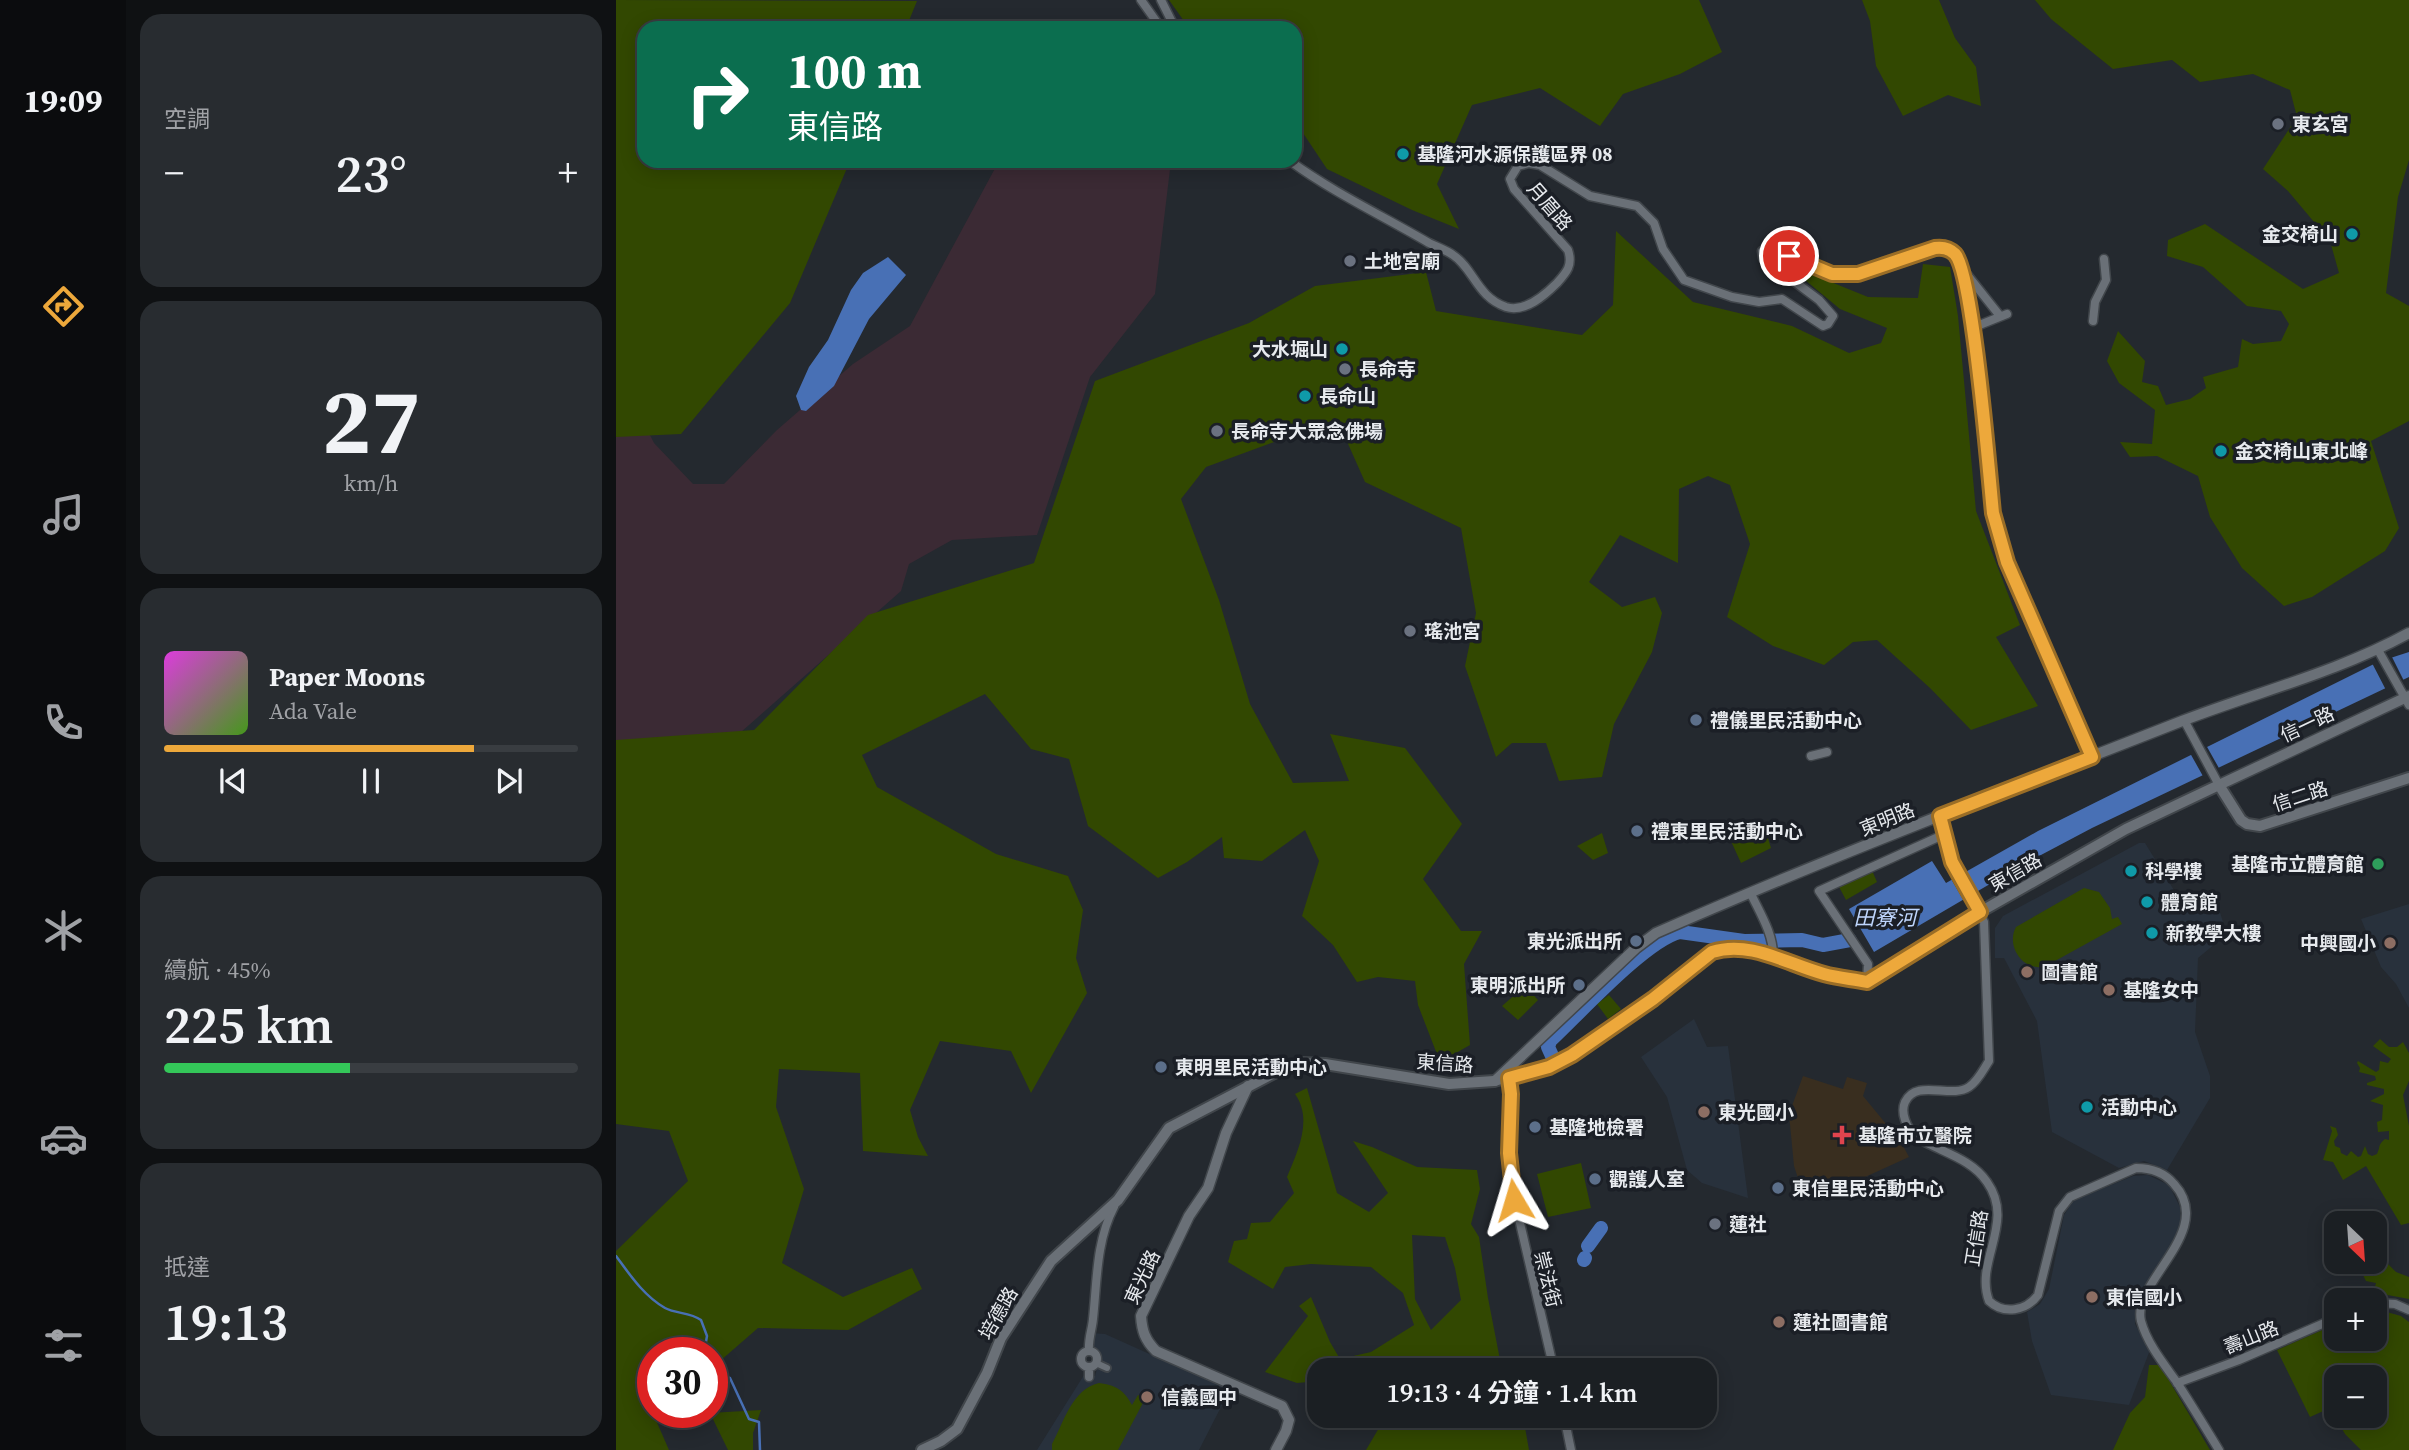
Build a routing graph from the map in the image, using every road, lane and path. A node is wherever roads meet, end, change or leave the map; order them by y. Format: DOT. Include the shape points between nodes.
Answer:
graph roads {
  1 [pos="1142,0"];
  2 [pos="1161,0"];
  3 [pos="1156,21"];
  4 [pos="1172,21"];
  5 [pos="1302,168"];
  6 [pos="2104,259"];
  7 [pos="1961,267"];
  8 [pos="2093,321"];
  9 [pos="1972,328"];
  10 [pos="2409,633"];
  11 [pos="2378,650"];
  12 [pos="2408,700"];
  13 [pos="2185,720"];
  14 [pos="1827,752"];
  15 [pos="1811,756"];
  16 [pos="2092,757"];
  17 [pos="2409,778"];
  18 [pos="2219,785"];
  19 [pos="1940,816"];
  20 [pos="1945,834"];
  21 [pos="1751,894"];
  22 [pos="1980,912"];
  23 [pos="1773,952"];
  24 [pos="1867,982"];
  25 [pos="1507,1074"];
  26 [pos="1248,1086"];
  27 [pos="1118,1200"];
  28 [pos="2387,1304"];
  29 [pos="2409,1310"];
  30 [pos="2324,1323"];
  31 [pos="1089,1351"];
  32 [pos="1551,1358"];
  33 [pos="1093,1365"];
  34 [pos="1107,1368"];
  35 [pos="1089,1377"];
  36 [pos="2177,1383"];
  37 [pos="1567,1428"];
  38 [pos="922,1450"];
  39 [pos="1276,1450"];
  40 [pos="1572,1450"];
  41 [pos="2219,1450"];
  1 -- 3 [label="street"];
  2 -- 4 [label="street"];
  5 -- 7 [label="street, 月眉路" via="1455,256 1484,293 1508,307 1522,308 1535,301 1570,268 1569,250 1510,180 1518,166 1529,163 1590,196 1637,206 1654,223 1662,249 1684,280 1732,297 1759,302 1782,299 1823,326 1832,316 1819,300 1763,258 1767,247 1832,274 1858,274 1944,247 1955,254"];
  6 -- 8 [label="street" via="2106,280 2095,302"];
  7 -- 9 [label="street"];
  7 -- 9 [label="street, 月眉路" via="2003,315"];
  9 -- 16 [label="street" via="2000,541"];
  10 -- 11 [label="street, 東明路"];
  11 -- 12 [label="street"];
  11 -- 13 [label="street, 東明路"];
  12 -- 18 [label="street, 信一路"];
  13 -- 16 [label="street, 東明路"];
  13 -- 18 [label="street"];
  14 -- 15 [label="street"];
  16 -- 19 [label="street, 東明路"];
  17 -- 18 [label="main road, 信二路" via="2260,826 2241,820"];
  18 -- 22 [label="main road, 東信路" via="2126,829"];
  19 -- 20 [label="street"];
  19 -- 21 [label="street, 東明路"];
  20 -- 22 [label="street" via="1948,853"];
  20 -- 24 [label="street" via="1819,891 1868,964"];
  21 -- 23 [label="street"];
  21 -- 25 [label="street, 東明路" via="1656,933"];
  22 -- 24 [label="main road, 東信路"];
  22 -- 36 [label="street, 正信路" via="1989,1061 1969,1087 1913,1093 1902,1111 1905,1119 1916,1137 1966,1163 1992,1191 1998,1217 1984,1288 1989,1301 2002,1309 2025,1308 2038,1295 2059,1211 2070,1197 2136,1168 2170,1179 2186,1210 2184,1232 2144,1299 2140,1316"];
  23 -- 24 [label="main road, 東信路" via="1825,975"];
  23 -- 25 [label="main road, 東信路" via="1737,948 1712,952 1572,1055 1549,1067"];
  25 -- 26 [label="main road, 東信路" via="1494,1081 1449,1084 1301,1063"];
  25 -- 32 [label="street, 崇法街" via="1511,1184"];
  26 -- 27 [label="main road, 東信路" via="1169,1128"];
  26 -- 39 [label="street, 東光路" via="1208,1188 1189,1216 1141,1316 1146,1341 1156,1351 1282,1406 1289,1420"];
  27 -- 31 [label="street, 東信路" via="1099,1253"];
  27 -- 38 [label="main road, 培德路" via="1051,1261 1001,1338 963,1420 952,1434"];
  28 -- 29 [label="street"];
  30 -- 36 [label="street, 壽山路"];
  31 -- 33 [label="street" via="1096,1356"];
  31 -- 33 [label="street" via="1081,1359 1083,1364"];
  33 -- 34 [label="street"];
  33 -- 35 [label="street"];
  36 -- 41 [label="street"];
  37 -- 40 [label="street"];
}
